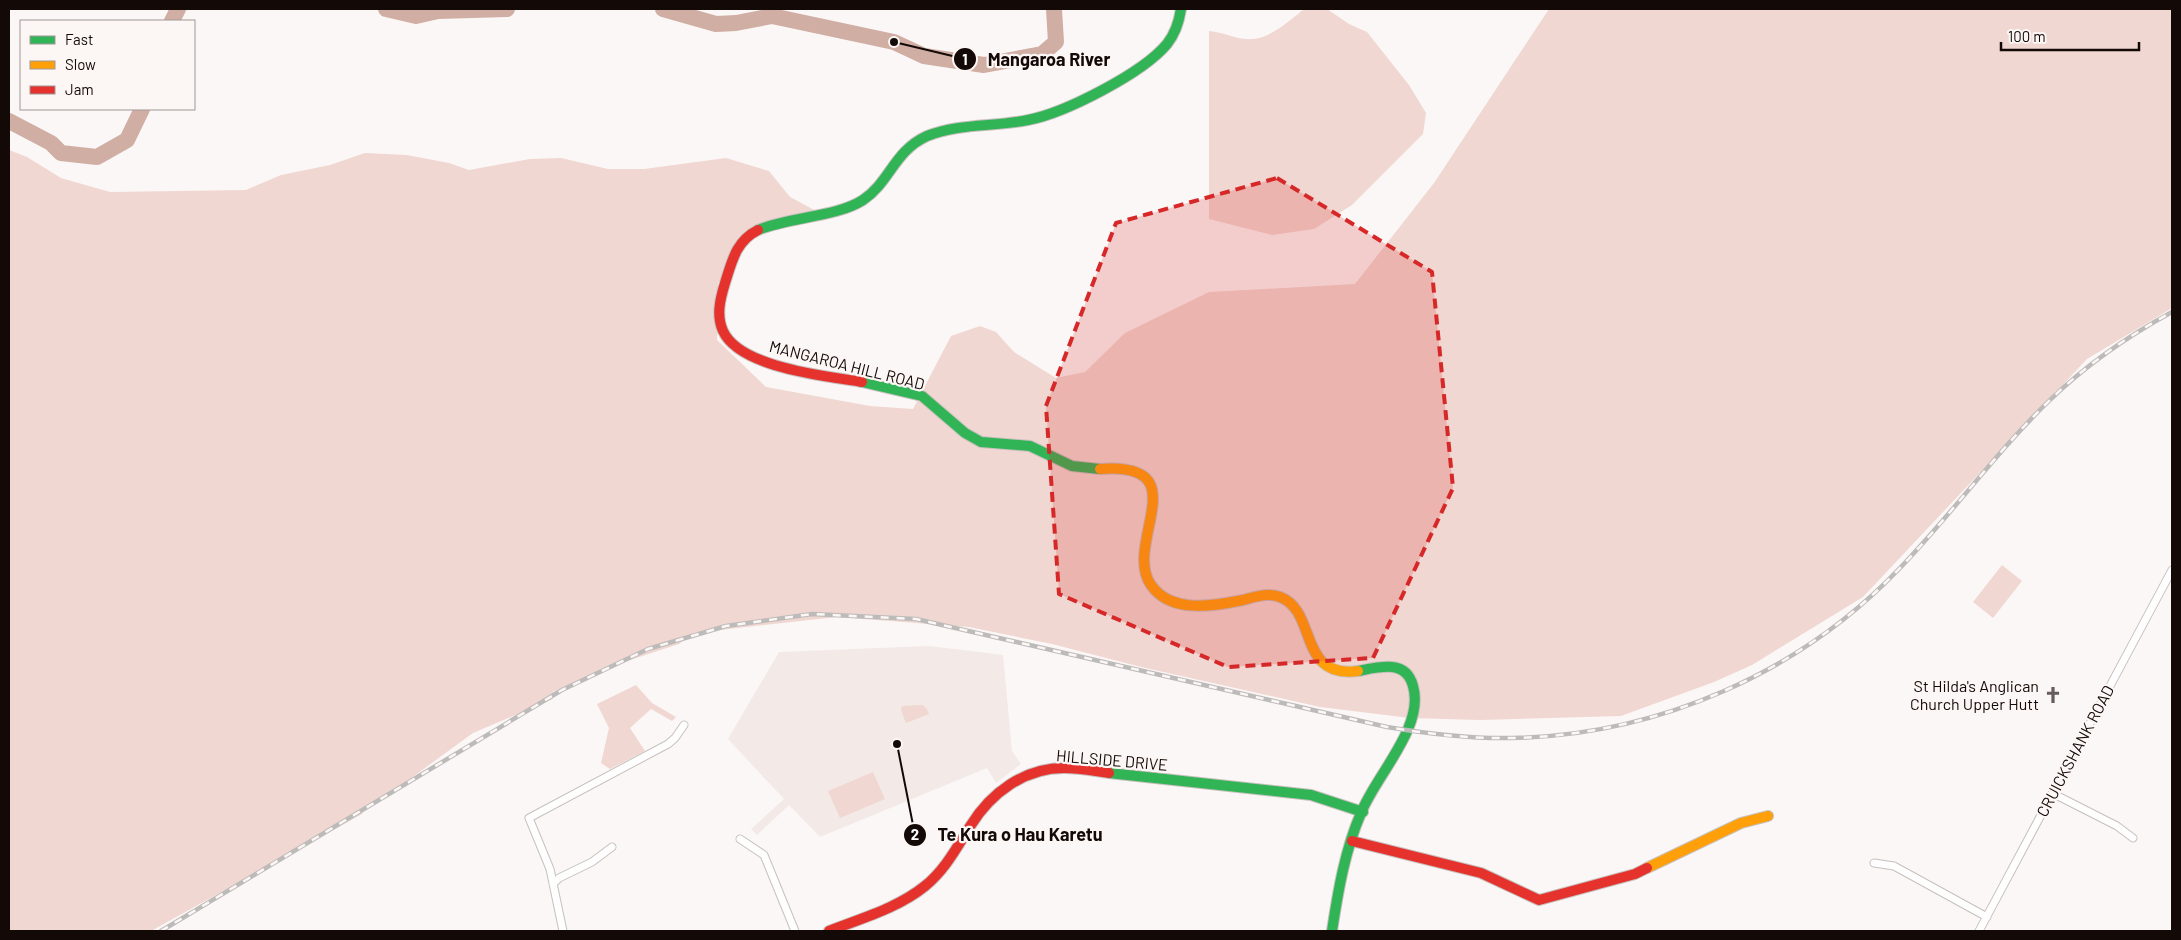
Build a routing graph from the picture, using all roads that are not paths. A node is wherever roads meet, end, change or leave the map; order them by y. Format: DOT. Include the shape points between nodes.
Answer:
graph roads {
  1 [pos="1181,9"];
  2 [pos="2172,570"];
  3 [pos="684,725"];
  4 [pos="2052,793"];
  5 [pos="1362,812"];
  6 [pos="1768,816"];
  7 [pos="2133,838"];
  8 [pos="740,839"];
  9 [pos="1352,841"];
  10 [pos="612,847"];
  11 [pos="1874,863"];
  12 [pos="553,884"];
  13 [pos="1987,917"];
  14 [pos="563,931"];
  15 [pos="795,931"];
  16 [pos="828,931"];
  17 [pos="1332,931"];
  18 [pos="1979,931"];
  1 -- 5 [label="street, MANGAROA HILL ROAD" via="1176,29 1162,49 1130,72 1080,100 1036,118 948,131 921,139 904,150 867,199 855,205 760,229 747,236 738,245 720,297 719,320 732,345 751,356 812,375 922,396 970,437 984,443 1024,445 1087,470 1126,469 1140,473 1152,494 1144,569 1157,592 1177,603 1203,606 1269,595 1281,597 1295,610 1308,643 1324,663 1342,672 1386,665 1403,672 1415,691 1411,719 1403,740 1377,779"];
  2 -- 4 [label="street, CRUICKSHANK ROAD"];
  3 -- 12 [label="street" via="668,744 529,818"];
  4 -- 7 [label="street" via="2117,826"];
  4 -- 13 [label="street, CRUICKSHANK ROAD"];
  5 -- 9 [label="street, MANGAROA HILL ROAD"];
  5 -- 16 [label="street, HILLSIDE DRIVE" via="1311,796 1282,792 1064,768 1040,770 1021,778 988,802 976,816 950,861 916,893"];
  6 -- 9 [label="street" via="1741,823 1627,876 1539,900 1481,873"];
  8 -- 15 [label="street" via="764,855"];
  9 -- 17 [label="street, MANGAROA HILL ROAD" via="1342,873"];
  10 -- 12 [label="street"];
  11 -- 13 [label="street" via="1894,866"];
  12 -- 14 [label="street"];
  13 -- 18 [label="street, CRUICKSHANK ROAD"];
}
